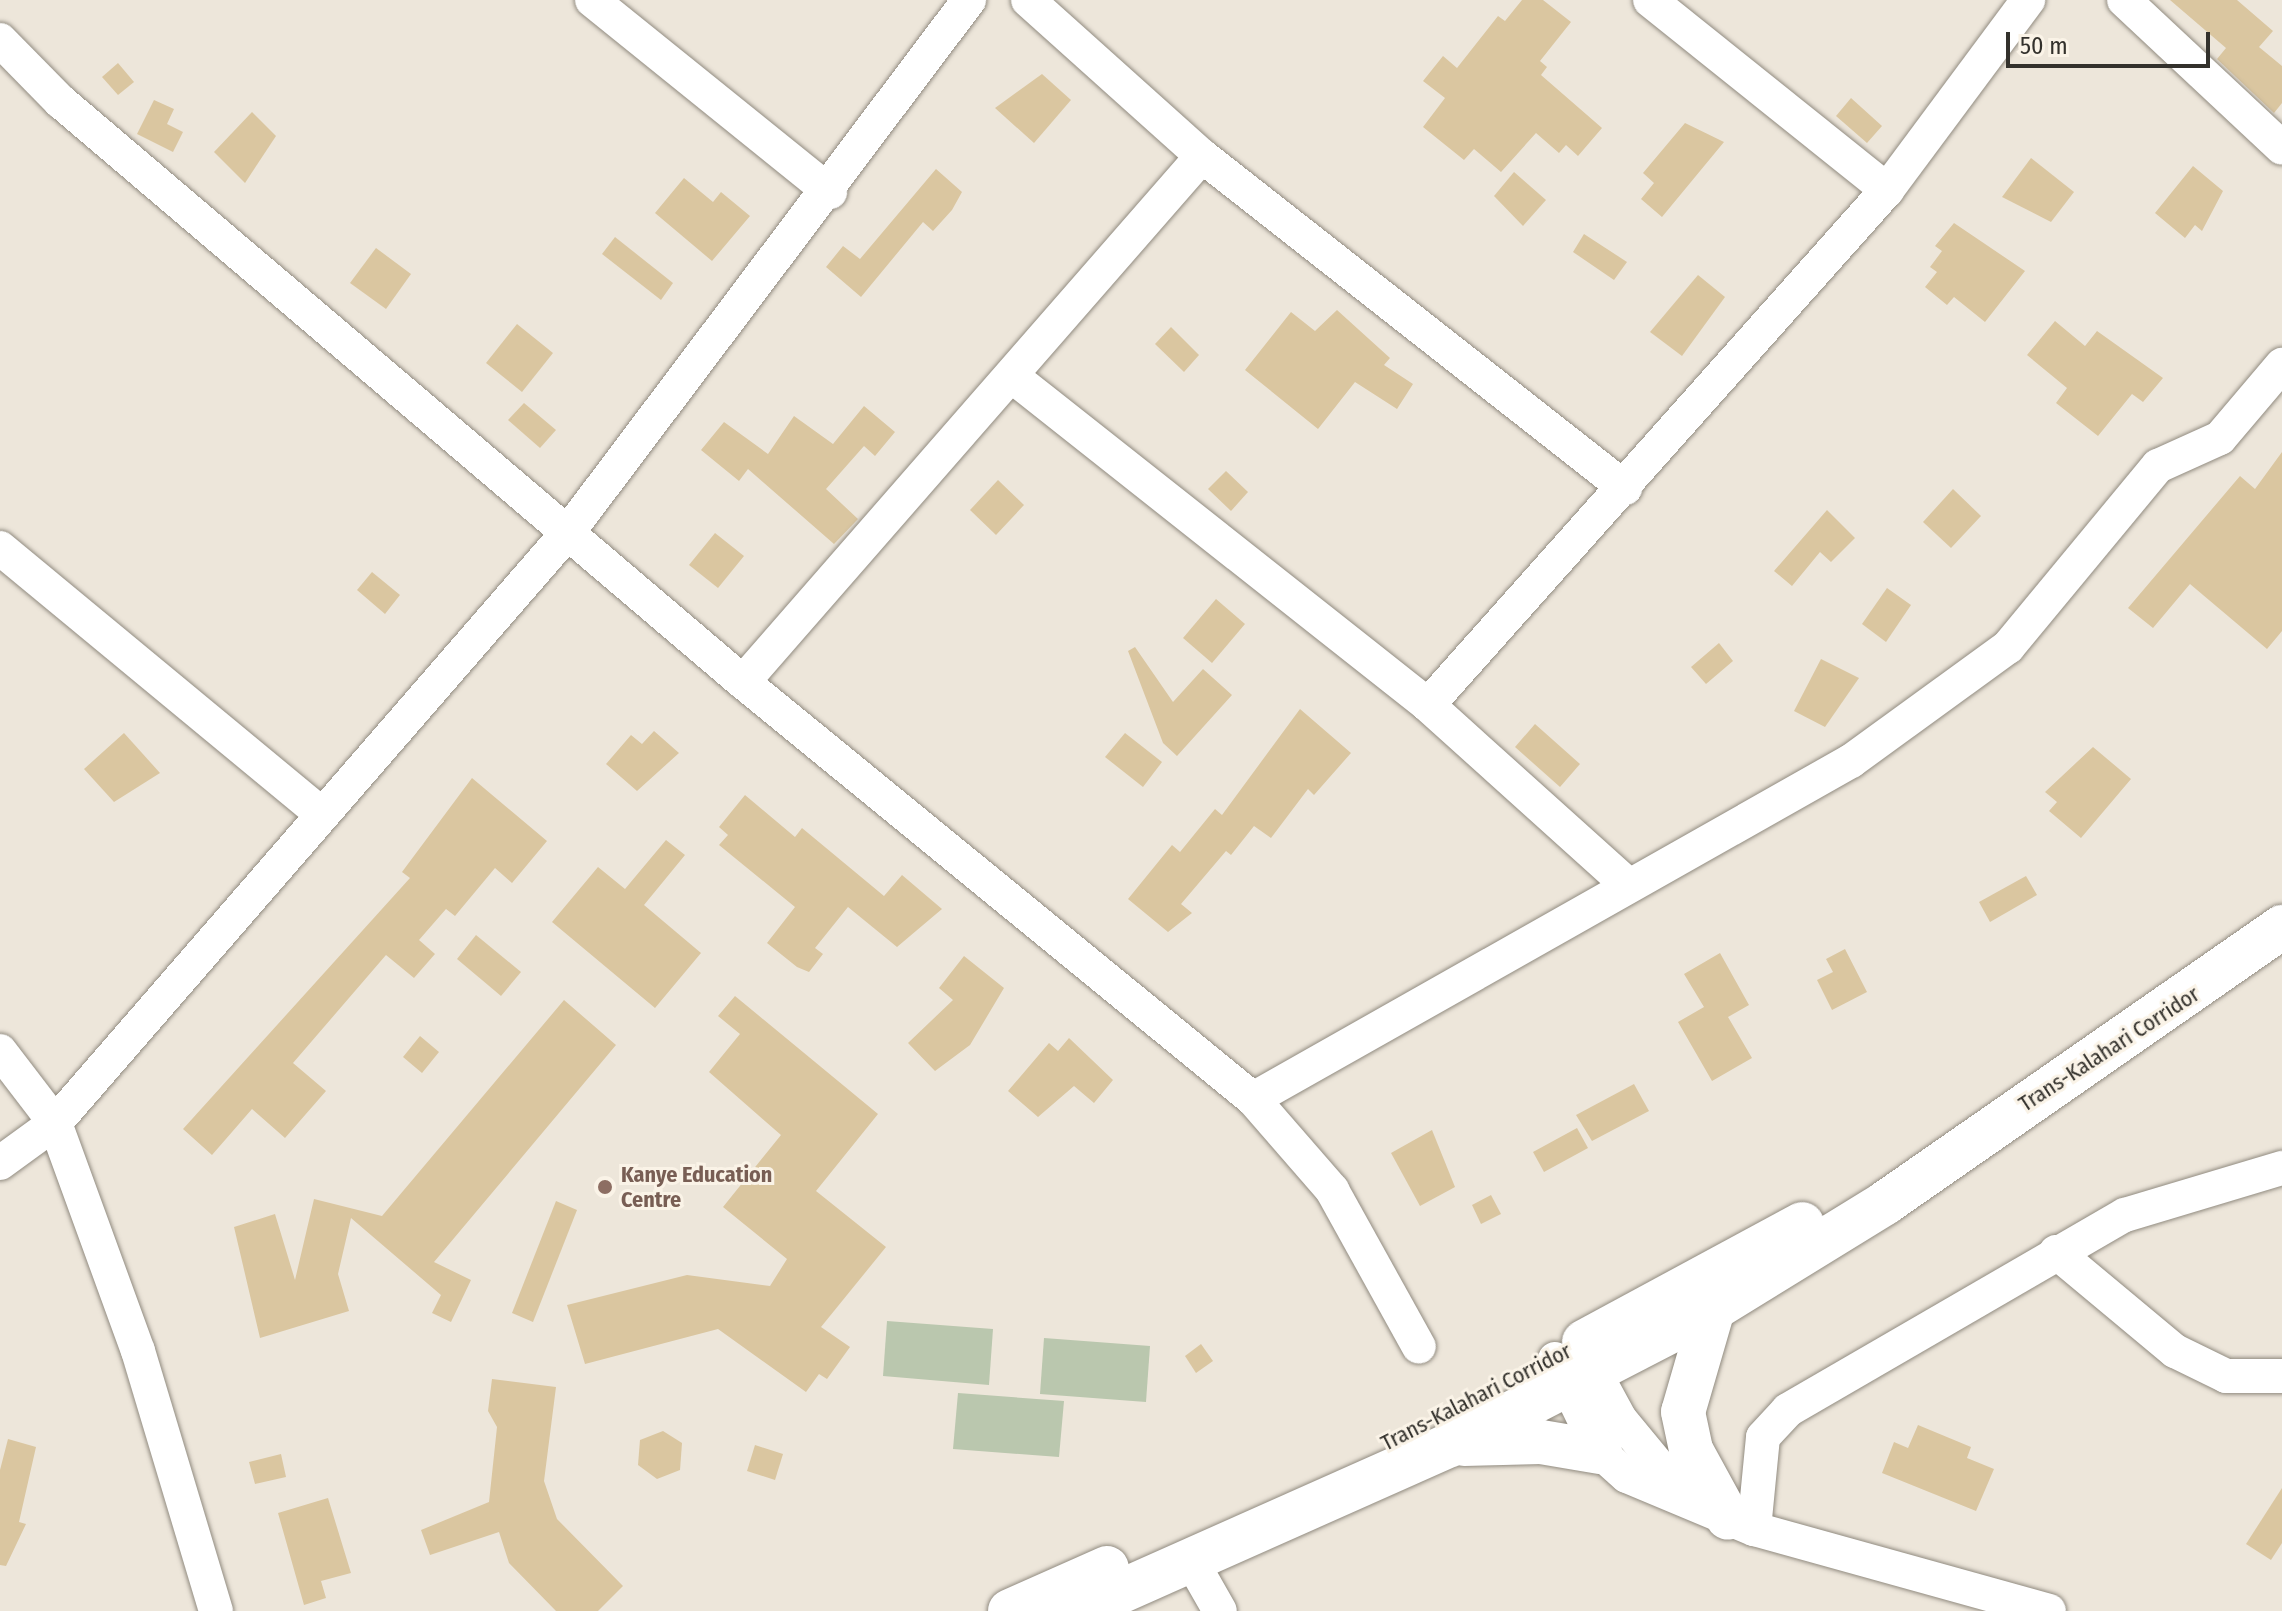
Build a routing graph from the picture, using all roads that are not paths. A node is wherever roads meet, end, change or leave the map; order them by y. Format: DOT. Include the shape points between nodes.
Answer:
graph roads {
  1 [pos="592,0"];
  2 [pos="969,0"];
  3 [pos="1028,0"];
  4 [pos="1650,0"];
  5 [pos="2028,0"];
  6 [pos="2124,0"];
  7 [pos="0,40"];
  8 [pos="2282,148"];
  9 [pos="1202,156"];
  10 [pos="1887,190"];
  11 [pos="830,192"];
  12 [pos="2282,365"];
  13 [pos="1013,377"];
  14 [pos="1625,488"];
  15 [pos="569,531"];
  16 [pos="0,548"];
  17 [pos="743,682"];
  18 [pos="1428,705"];
  19 [pos="319,812"];
  20 [pos="1628,885"];
  21 [pos="2282,927"];
  22 [pos="0,1051"];
  23 [pos="1253,1099"];
  24 [pos="55,1123"];
  25 [pos="0,1163"];
  26 [pos="1931,1164"];
  27 [pos="2282,1168"];
  28 [pos="2056,1252"];
  29 [pos="1713,1309"];
  30 [pos="1419,1347"];
  31 [pos="1574,1365"];
  32 [pos="2282,1376"];
  33 [pos="1450,1445"];
  34 [pos="1600,1452"];
  35 [pos="1727,1519"];
  36 [pos="1192,1562"];
  37 [pos="216,1611"];
  38 [pos="1010,1611"];
  39 [pos="1077,1611"];
  40 [pos="1220,1611"];
  41 [pos="2049,1611"];
  1 -- 11 [label="street"];
  2 -- 11 [label="street"];
  3 -- 9 [label="street"];
  4 -- 10 [label="street"];
  5 -- 10 [label="street"];
  6 -- 8 [label="street"];
  7 -- 15 [label="street" via="60,101"];
  9 -- 13 [label="street"];
  9 -- 14 [label="street"];
  10 -- 14 [label="street"];
  11 -- 15 [label="street"];
  12 -- 20 [label="street" via="2220,438 2158,466 2008,647 1851,761"];
  13 -- 17 [label="street"];
  13 -- 18 [label="street"];
  14 -- 18 [label="street"];
  15 -- 17 [label="street"];
  15 -- 19 [label="street"];
  16 -- 19 [label="street"];
  17 -- 23 [label="street"];
  18 -- 20 [label="street"];
  19 -- 24 [label="street"];
  20 -- 23 [label="street"];
  21 -- 26 [label="highway, Trans-Kalahari Corridor" via="2180,1004"];
  22 -- 24 [label="street"];
  23 -- 30 [label="street" via="1332,1190"];
  24 -- 25 [label="street"];
  24 -- 37 [label="street" via="138,1351"];
  26 -- 29 [label="highway, Trans-Kalahari Corridor" via="1885,1203"];
  26 -- 31 [label="highway, Trans-Kalahari Corridor" via="1756,1247"];
  27 -- 28 [label="street" via="2125,1215"];
  28 -- 32 [label="street" via="2175,1351 2226,1376"];
  28 -- 35 [label="street" via="1788,1410 1763,1437"];
  29 -- 31 [label="highway, Trans-Kalahari Corridor"];
  29 -- 35 [label="highway" via="1683,1412 1691,1450"];
  31 -- 33 [label="highway, Trans-Kalahari Corridor"];
  31 -- 34 [label="street"];
  31 -- 35 [label="street" via="1659,1473"];
  31 -- 38 [label="highway, Trans-Kalahari Corridor"];
  33 -- 34 [label="highway" via="1541,1442"];
  33 -- 36 [label="highway, Trans-Kalahari Corridor"];
  34 -- 35 [label="street" via="1627,1476"];
  35 -- 41 [label="street"];
  36 -- 39 [label="highway, Trans-Kalahari Corridor"];
  36 -- 40 [label="street"];
}
